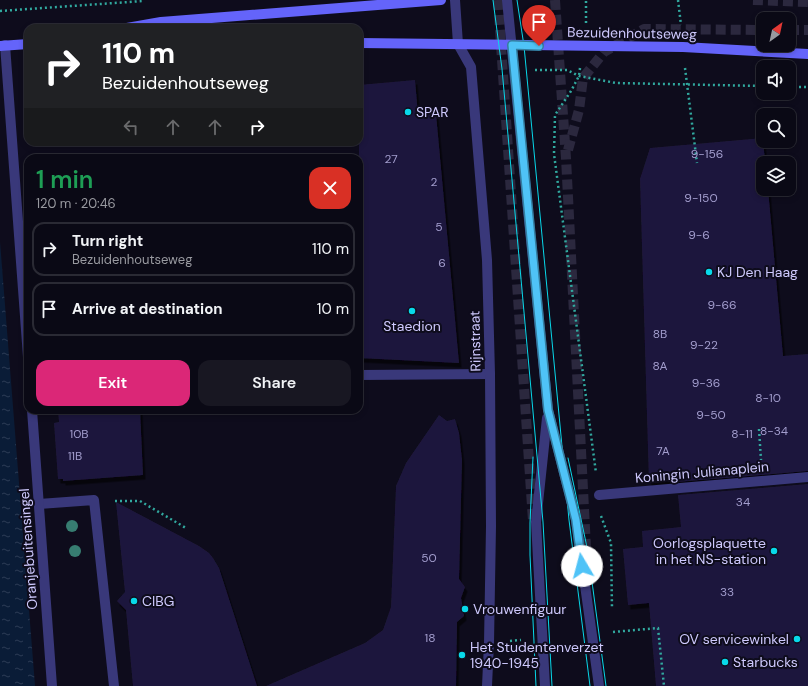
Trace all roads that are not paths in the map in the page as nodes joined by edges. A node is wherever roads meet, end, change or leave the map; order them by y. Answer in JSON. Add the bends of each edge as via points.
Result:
{"nodes":[{"id":1,"x":441,"y":0,"type":"edge"},
{"id":2,"x":455,"y":0,"type":"edge"},
{"id":3,"x":507,"y":0,"type":"edge"},
{"id":4,"x":150,"y":24,"type":"edge"},
{"id":5,"x":363,"y":43,"type":"edge"},
{"id":6,"x":24,"y":44,"type":"edge"},
{"id":7,"x":458,"y":44,"type":"junction"},
{"id":8,"x":512,"y":45,"type":"junction"},
{"id":9,"x":2,"y":46,"type":"edge"},
{"id":10,"x":808,"y":54,"type":"edge"},
{"id":11,"x":24,"y":309,"type":"edge"},
{"id":12,"x":490,"y":374,"type":"junction"},
{"id":13,"x":363,"y":375,"type":"edge"},
{"id":14,"x":548,"y":410,"type":"junction"},
{"id":15,"x":32,"y":414,"type":"edge"},
{"id":16,"x":808,"y":477,"type":"edge"},
{"id":17,"x":598,"y":495,"type":"road end"},
{"id":18,"x":39,"y":504,"type":"junction"},
{"id":19,"x":52,"y":686,"type":"edge"},
{"id":20,"x":114,"y":686,"type":"edge"},
{"id":21,"x":487,"y":686,"type":"edge"},
{"id":22,"x":545,"y":686,"type":"edge"},
{"id":23,"x":599,"y":686,"type":"edge"}],
"edges":[{"from":1,"to":4,"type":"street"},
{"from":2,"to":7,"type":"street","name":"Rijnstraat"},
{"from":3,"to":8,"type":"street"},
{"from":5,"to":7,"type":"street","name":"Bezuidenhoutseweg"},
{"from":6,"to":9,"type":"street"},
{"from":7,"to":8,"type":"street","name":"Bezuidenhoutseweg"},
{"from":7,"to":12,"type":"street","name":"Rijnstraat","via":[[471,67],[487,260]]},
{"from":8,"to":10,"type":"street","name":"Bezuidenhoutseweg","via":[[683,47]]},
{"from":8,"to":14,"type":"street"},
{"from":9,"to":11,"type":"street"},
{"from":12,"to":13,"type":"street"},
{"from":12,"to":21,"type":"street","name":"Rijnstraat","via":[[491,526]]},
{"from":14,"to":22,"type":"street","via":[[536,522]]},
{"from":14,"to":23,"type":"street","via":[[576,520]]},
{"from":15,"to":18,"type":"street","name":"Oranjebuitensingel"},
{"from":16,"to":17,"type":"street","name":"Koningin Julianaplein"},
{"from":18,"to":19,"type":"street","name":"Oranjebuitensingel"},
{"from":18,"to":20,"type":"street","via":[[94,500]]}]}
